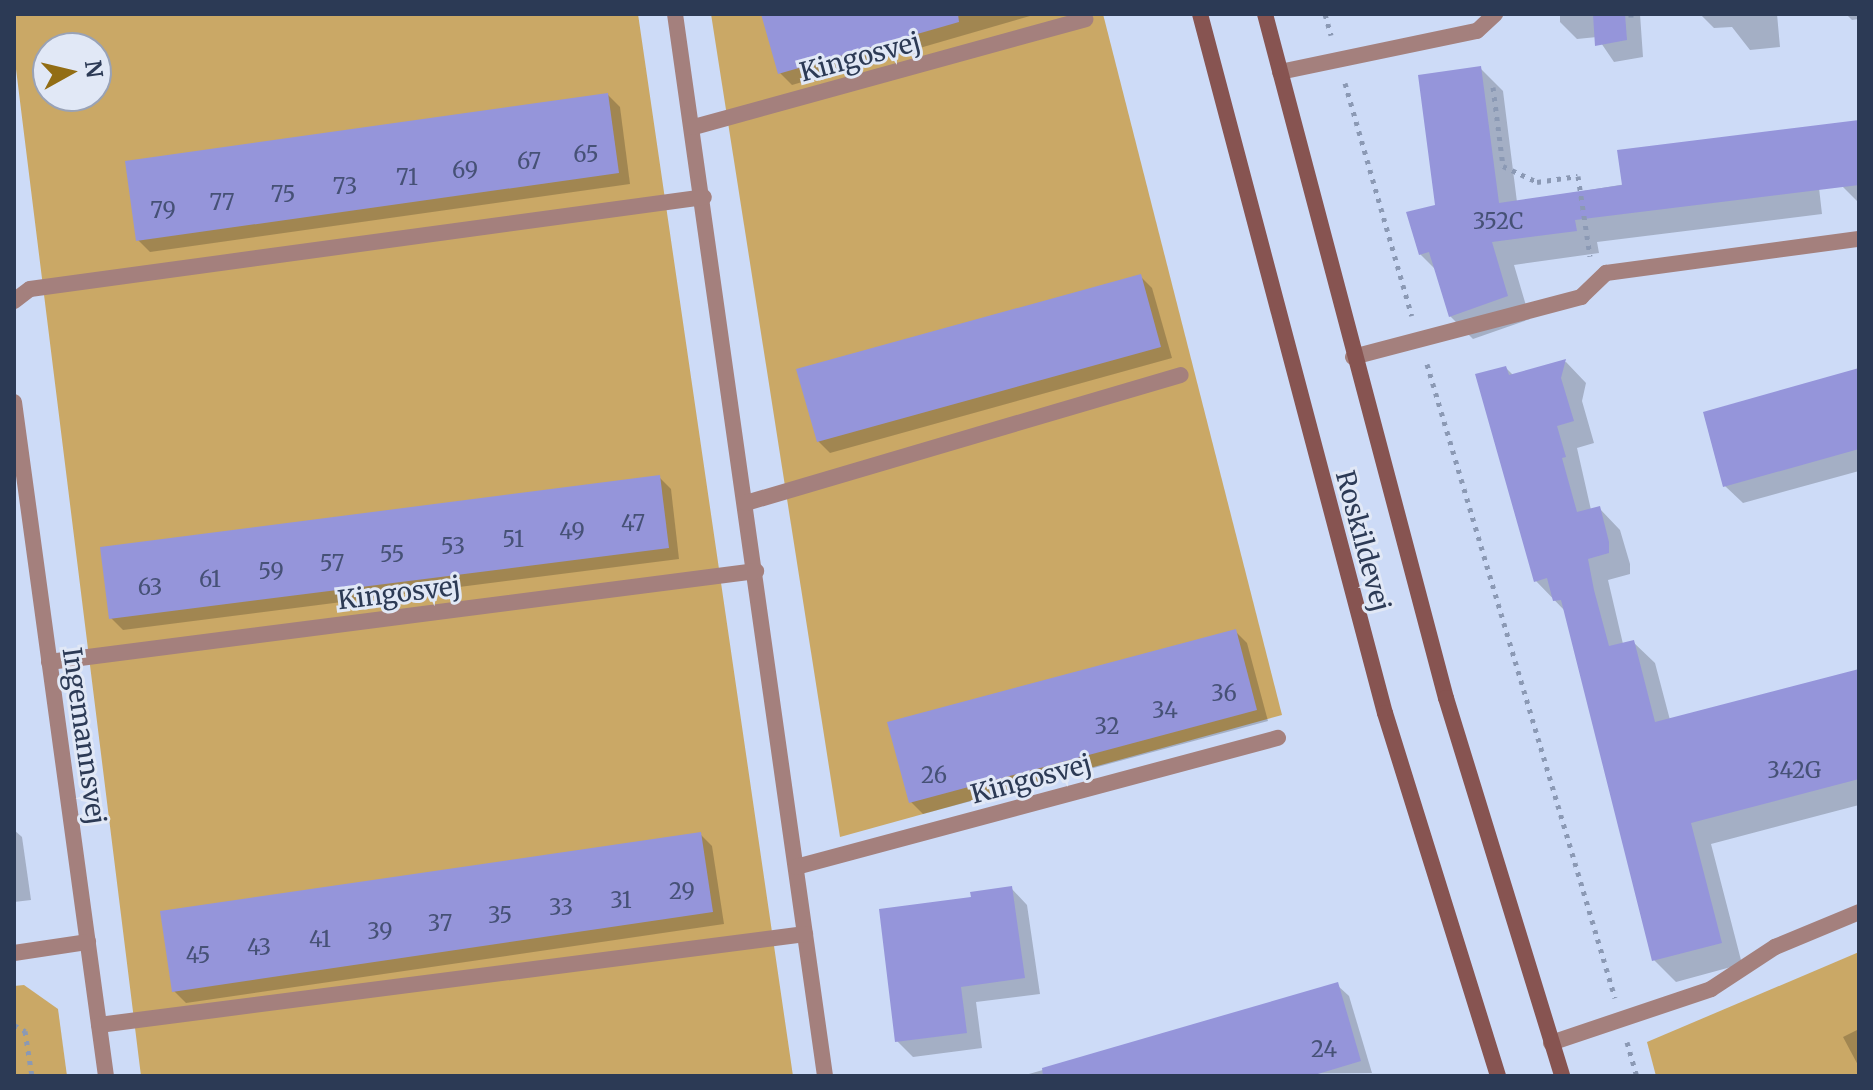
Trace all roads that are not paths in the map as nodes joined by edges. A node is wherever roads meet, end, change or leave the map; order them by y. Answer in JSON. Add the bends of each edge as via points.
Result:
{"nodes":[{"id":1,"x":675,"y":14,"type":"edge"},
{"id":2,"x":1200,"y":14,"type":"edge"},
{"id":3,"x":1265,"y":14,"type":"edge"},
{"id":4,"x":1495,"y":14,"type":"edge"},
{"id":5,"x":1085,"y":19,"type":"dead end"},
{"id":6,"x":1280,"y":72,"type":"junction"},
{"id":7,"x":694,"y":127,"type":"junction"},
{"id":8,"x":704,"y":197,"type":"junction"},
{"id":9,"x":1859,"y":239,"type":"edge"},
{"id":10,"x":14,"y":301,"type":"edge"},
{"id":11,"x":1353,"y":357,"type":"junction"},
{"id":12,"x":1181,"y":375,"type":"dead end"},
{"id":13,"x":14,"y":402,"type":"edge"},
{"id":14,"x":746,"y":503,"type":"junction"},
{"id":15,"x":756,"y":571,"type":"junction"},
{"id":16,"x":49,"y":662,"type":"junction"},
{"id":17,"x":1278,"y":738,"type":"dead end"},
{"id":18,"x":796,"y":867,"type":"junction"},
{"id":19,"x":1859,"y":912,"type":"edge"},
{"id":20,"x":805,"y":934,"type":"junction"},
{"id":21,"x":88,"y":942,"type":"junction"},
{"id":22,"x":14,"y":953,"type":"edge"},
{"id":23,"x":99,"y":1025,"type":"junction"},
{"id":24,"x":1551,"y":1043,"type":"junction"},
{"id":25,"x":106,"y":1076,"type":"edge"},
{"id":26,"x":825,"y":1076,"type":"edge"},
{"id":27,"x":1498,"y":1076,"type":"edge"},
{"id":28,"x":1562,"y":1076,"type":"edge"}],
"edges":[{"from":1,"to":7,"type":"street"},
{"from":2,"to":27,"type":"main road","name":"Roskildevej","via":[[1381,699]]},
{"from":3,"to":6,"type":"main road","name":"Roskildevej"},
{"from":4,"to":6,"type":"street","via":[[1477,31]]},
{"from":5,"to":7,"type":"street","name":"Kingosvej"},
{"from":6,"to":11,"type":"main road","name":"Roskildevej"},
{"from":7,"to":8,"type":"street"},
{"from":8,"to":10,"type":"street","via":[[30,289]]},
{"from":8,"to":14,"type":"street"},
{"from":9,"to":11,"type":"street","via":[[1606,273],[1581,297]]},
{"from":11,"to":24,"type":"main road","name":"Roskildevej","via":[[1446,698]]},
{"from":12,"to":14,"type":"street"},
{"from":13,"to":16,"type":"street","name":"Ingemannsvej"},
{"from":14,"to":15,"type":"street"},
{"from":15,"to":16,"type":"street","name":"Kingosvej"},
{"from":15,"to":18,"type":"street"},
{"from":16,"to":21,"type":"street","name":"Ingemannsvej"},
{"from":17,"to":18,"type":"street","name":"Kingosvej"},
{"from":18,"to":20,"type":"street"},
{"from":19,"to":24,"type":"street","via":[[1775,947],[1711,989]]},
{"from":20,"to":23,"type":"street"},
{"from":20,"to":26,"type":"street"},
{"from":21,"to":22,"type":"street"},
{"from":21,"to":23,"type":"street","name":"Ingemannsvej"},
{"from":23,"to":25,"type":"street","name":"Ingemannsvej"},
{"from":24,"to":28,"type":"main road","name":"Roskildevej"}]}
